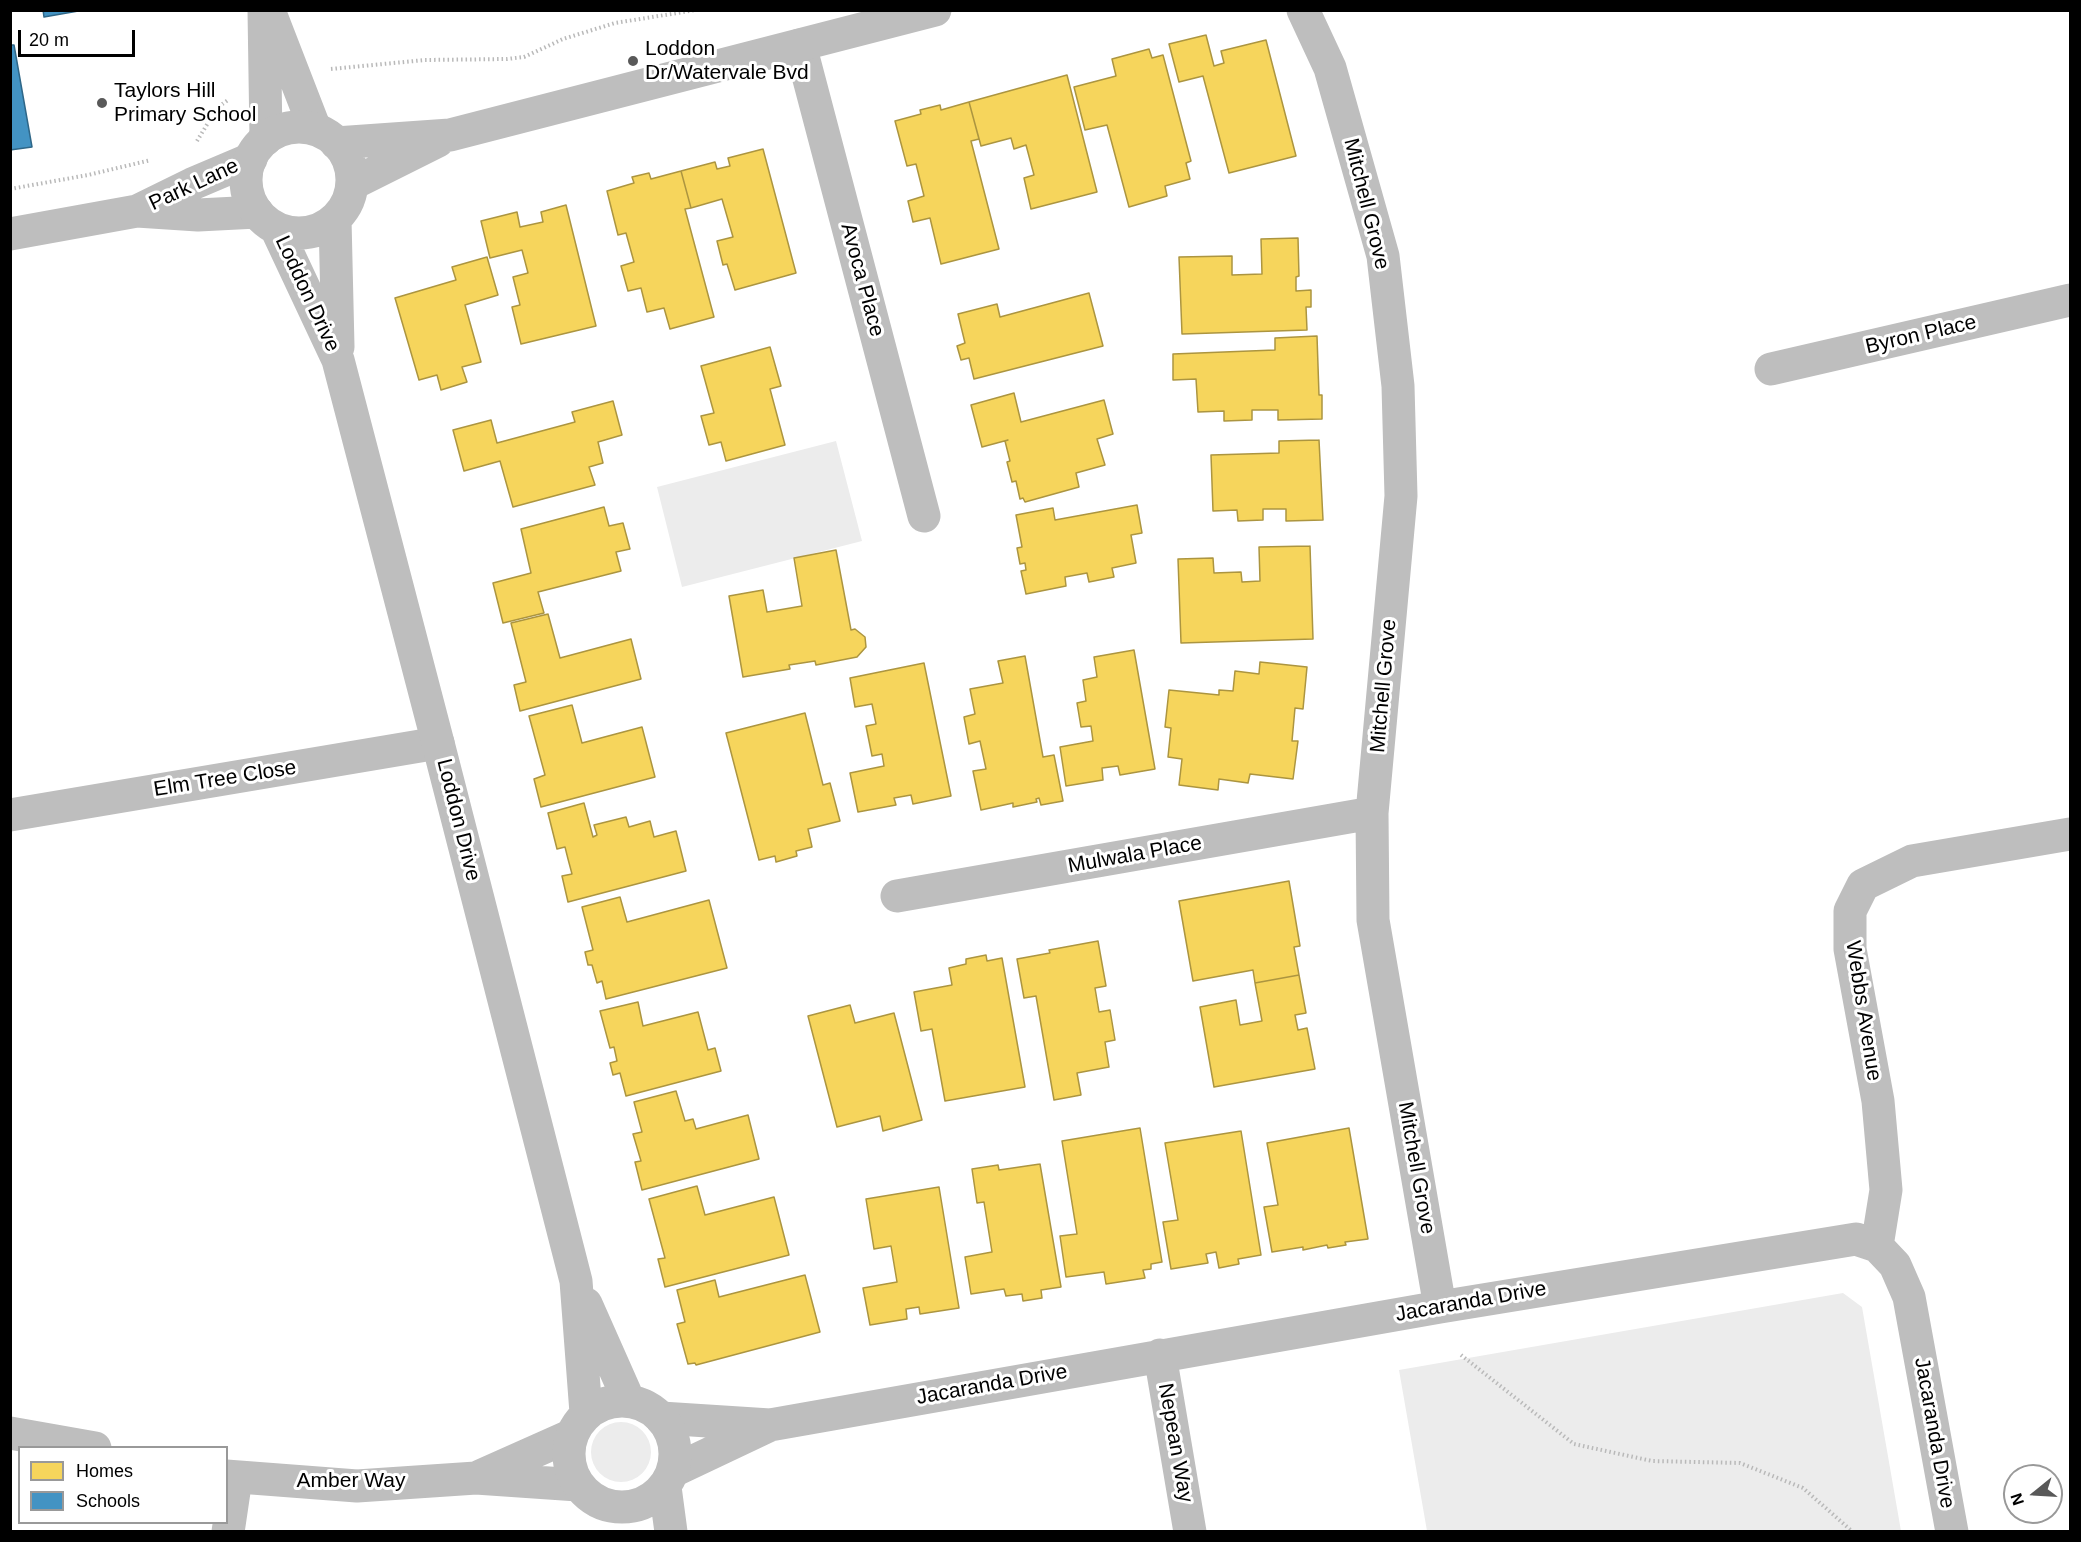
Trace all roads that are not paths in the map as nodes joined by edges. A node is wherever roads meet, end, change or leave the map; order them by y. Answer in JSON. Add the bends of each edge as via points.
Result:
{"nodes":[{"id":1,"x":264,"y":10,"type":"edge"},
{"id":2,"x":269,"y":10,"type":"edge"},
{"id":3,"x":935,"y":10,"type":"edge"},
{"id":4,"x":1303,"y":10,"type":"edge"},
{"id":5,"x":1326,"y":10,"type":"edge"},
{"id":6,"x":800,"y":45,"type":"junction"},
{"id":7,"x":1330,"y":68,"type":"junction"},
{"id":8,"x":450,"y":135,"type":"junction"},
{"id":9,"x":325,"y":136,"type":"junction"},
{"id":10,"x":258,"y":149,"type":"junction"},
{"id":11,"x":352,"y":184,"type":"junction"},
{"id":12,"x":137,"y":211,"type":"junction"},
{"id":13,"x":335,"y":219,"type":"junction"},
{"id":14,"x":267,"y":220,"type":"junction"},
{"id":15,"x":10,"y":234,"type":"edge"},
{"id":16,"x":2070,"y":300,"type":"edge"},
{"id":17,"x":338,"y":360,"type":"junction"},
{"id":18,"x":1771,"y":369,"type":"dead end"},
{"id":19,"x":924,"y":516,"type":"dead end"},
{"id":20,"x":438,"y":742,"type":"junction"},
{"id":21,"x":1372,"y":813,"type":"junction"},
{"id":22,"x":10,"y":815,"type":"edge"},
{"id":23,"x":2070,"y":834,"type":"edge"},
{"id":24,"x":897,"y":896,"type":"dead end"},
{"id":25,"x":1877,"y":1246,"type":"junction"},
{"id":26,"x":576,"y":1281,"type":"junction"},
{"id":27,"x":1440,"y":1307,"type":"junction"},
{"id":28,"x":1160,"y":1355,"type":"junction"},
{"id":29,"x":629,"y":1401,"type":"junction"},
{"id":30,"x":661,"y":1418,"type":"junction"},
{"id":31,"x":579,"y":1424,"type":"junction"},
{"id":32,"x":770,"y":1425,"type":"junction"},
{"id":33,"x":10,"y":1433,"type":"edge"},
{"id":34,"x":84,"y":1446,"type":"edge"},
{"id":35,"x":231,"y":1477,"type":"edge"},
{"id":36,"x":476,"y":1478,"type":"junction"},
{"id":37,"x":669,"y":1479,"type":"junction"},
{"id":38,"x":578,"y":1485,"type":"junction"},
{"id":39,"x":609,"y":1518,"type":"edge"},
{"id":40,"x":228,"y":1532,"type":"edge"},
{"id":41,"x":671,"y":1532,"type":"edge"},
{"id":42,"x":1190,"y":1532,"type":"edge"},
{"id":43,"x":1952,"y":1532,"type":"edge"}],
"edges":[{"from":1,"to":10,"type":"street"},
{"from":2,"to":9,"type":"street"},
{"from":3,"to":6,"type":"street"},
{"from":4,"to":7,"type":"street","name":"Mitchell Grove"},
{"from":5,"to":7,"type":"street","name":"Mitchell Grove"},
{"from":6,"to":8,"type":"street"},
{"from":6,"to":19,"type":"street","name":"Avoca Place"},
{"from":7,"to":21,"type":"street","name":"Mitchell Grove","via":[[1383,256],[1398,386],[1401,496]]},
{"from":8,"to":9,"type":"street"},
{"from":8,"to":11,"type":"street"},
{"from":9,"to":10,"type":"street","via":[[297,127],[281,130]]},
{"from":9,"to":11,"type":"street","via":[[345,155]]},
{"from":10,"to":12,"type":"street","name":"Park Lane"},
{"from":10,"to":14,"type":"street","via":[[247,172],[247,186],[250,199]]},
{"from":11,"to":13,"type":"street","via":[[349,198]]},
{"from":12,"to":14,"type":"street","name":"Park Lane"},
{"from":12,"to":15,"type":"street","name":"Park Lane"},
{"from":13,"to":14,"type":"street","via":[[322,228],[291,233]]},
{"from":13,"to":17,"type":"street","name":"Loddon Drive"},
{"from":14,"to":17,"type":"street","name":"Loddon Drive"},
{"from":16,"to":18,"type":"street","name":"Byron Place"},
{"from":17,"to":20,"type":"street","name":"Loddon Drive"},
{"from":20,"to":22,"type":"street","name":"Elm Tree Close"},
{"from":20,"to":26,"type":"street","name":"Loddon Drive"},
{"from":21,"to":24,"type":"street","name":"Mulwala Place"},
{"from":21,"to":27,"type":"street","name":"Mitchell Grove","via":[[1373,920]]},
{"from":23,"to":25,"type":"street","name":"Webbs Avenue","via":[[1912,861],[1863,885],[1850,911],[1850,949],[1878,1101],[1886,1190]]},
{"from":25,"to":27,"type":"street","name":"Jacaranda Drive","via":[[1856,1239]]},
{"from":25,"to":43,"type":"street","name":"Jacaranda Drive","via":[[1895,1265],[1909,1297]]},
{"from":26,"to":29,"type":"street","name":"Loddon Drive"},
{"from":26,"to":31,"type":"street","name":"Loddon Drive"},
{"from":27,"to":28,"type":"street","name":"Jacaranda Drive"},
{"from":28,"to":32,"type":"street","name":"Jacaranda Drive"},
{"from":28,"to":42,"type":"street","name":"Nepean Way"},
{"from":29,"to":30,"type":"street"},
{"from":29,"to":31,"type":"street","via":[[600,1405]]},
{"from":30,"to":32,"type":"street","name":"Jacaranda Drive"},
{"from":30,"to":37,"type":"street","via":[[674,1442]]},
{"from":31,"to":36,"type":"street","name":"Amber Way"},
{"from":31,"to":38,"type":"street","via":[[568,1452],[570,1469]]},
{"from":32,"to":37,"type":"street","name":"Jacaranda Drive"},
{"from":33,"to":34,"type":"street"},
{"from":35,"to":36,"type":"street","name":"Amber Way","via":[[357,1486]]},
{"from":35,"to":40,"type":"street"},
{"from":36,"to":38,"type":"street","name":"Amber Way"},
{"from":37,"to":39,"type":"street","via":[[652,1498],[637,1506],[620,1508]]},
{"from":37,"to":41,"type":"street"},
{"from":38,"to":39,"type":"street"}]}
